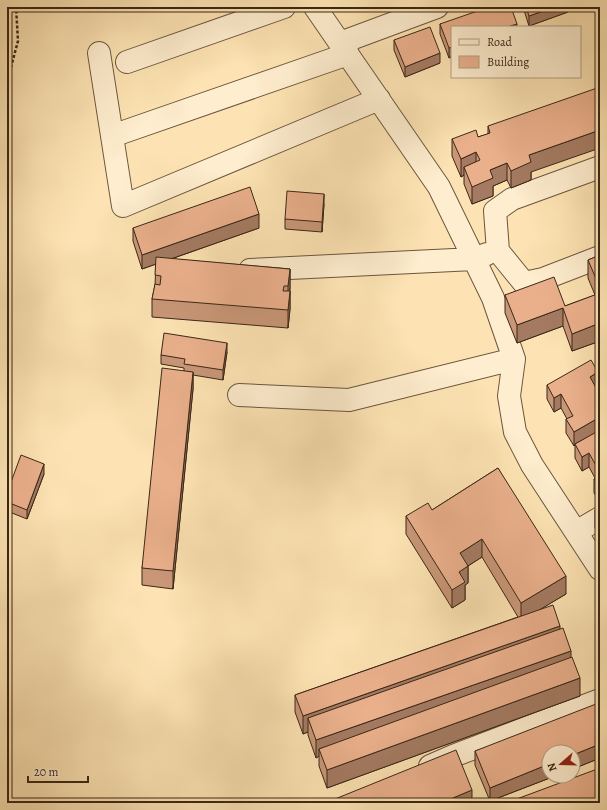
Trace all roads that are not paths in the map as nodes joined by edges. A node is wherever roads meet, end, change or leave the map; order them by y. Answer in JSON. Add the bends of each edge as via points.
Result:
{"nodes":[{"id":1,"x":284,"y":7,"type":"edge"},
{"id":2,"x":314,"y":7,"type":"edge"},
{"id":3,"x":436,"y":7,"type":"edge"},
{"id":4,"x":344,"y":49,"type":"junction"},
{"id":5,"x":99,"y":53,"type":"dead end"},
{"id":6,"x":127,"y":62,"type":"dead end"},
{"id":7,"x":379,"y":99,"type":"junction"},
{"id":8,"x":112,"y":136,"type":"junction"},
{"id":9,"x":600,"y":167,"type":"edge"},
{"id":10,"x":498,"y":251,"type":"junction"},
{"id":11,"x":600,"y":257,"type":"edge"},
{"id":12,"x":474,"y":259,"type":"junction"},
{"id":13,"x":227,"y":271,"type":"edge"},
{"id":14,"x":514,"y":359,"type":"junction"},
{"id":15,"x":239,"y":395,"type":"dead end"},
{"id":16,"x":600,"y":518,"type":"edge"},
{"id":17,"x":576,"y":532,"type":"junction"},
{"id":18,"x":600,"y":569,"type":"edge"},
{"id":19,"x":600,"y":700,"type":"edge"},
{"id":20,"x":410,"y":775,"type":"edge"}],
"edges":[{"from":1,"to":6,"type":"street"},
{"from":2,"to":4,"type":"street"},
{"from":3,"to":4,"type":"street"},
{"from":4,"to":7,"type":"street"},
{"from":4,"to":8,"type":"street"},
{"from":5,"to":8,"type":"street"},
{"from":7,"to":8,"type":"street","via":[[123,206]]},
{"from":7,"to":12,"type":"street","via":[[439,186]]},
{"from":9,"to":10,"type":"street","via":[[512,199],[495,211]]},
{"from":10,"to":11,"type":"street","via":[[524,283],[544,279]]},
{"from":10,"to":12,"type":"street"},
{"from":12,"to":13,"type":"street"},
{"from":12,"to":14,"type":"street","via":[[493,298]]},
{"from":14,"to":15,"type":"street","via":[[349,400]]},
{"from":14,"to":17,"type":"street","via":[[509,396],[515,432],[532,465]]},
{"from":16,"to":17,"type":"street"},
{"from":17,"to":18,"type":"street"},
{"from":19,"to":20,"type":"street"}]}
